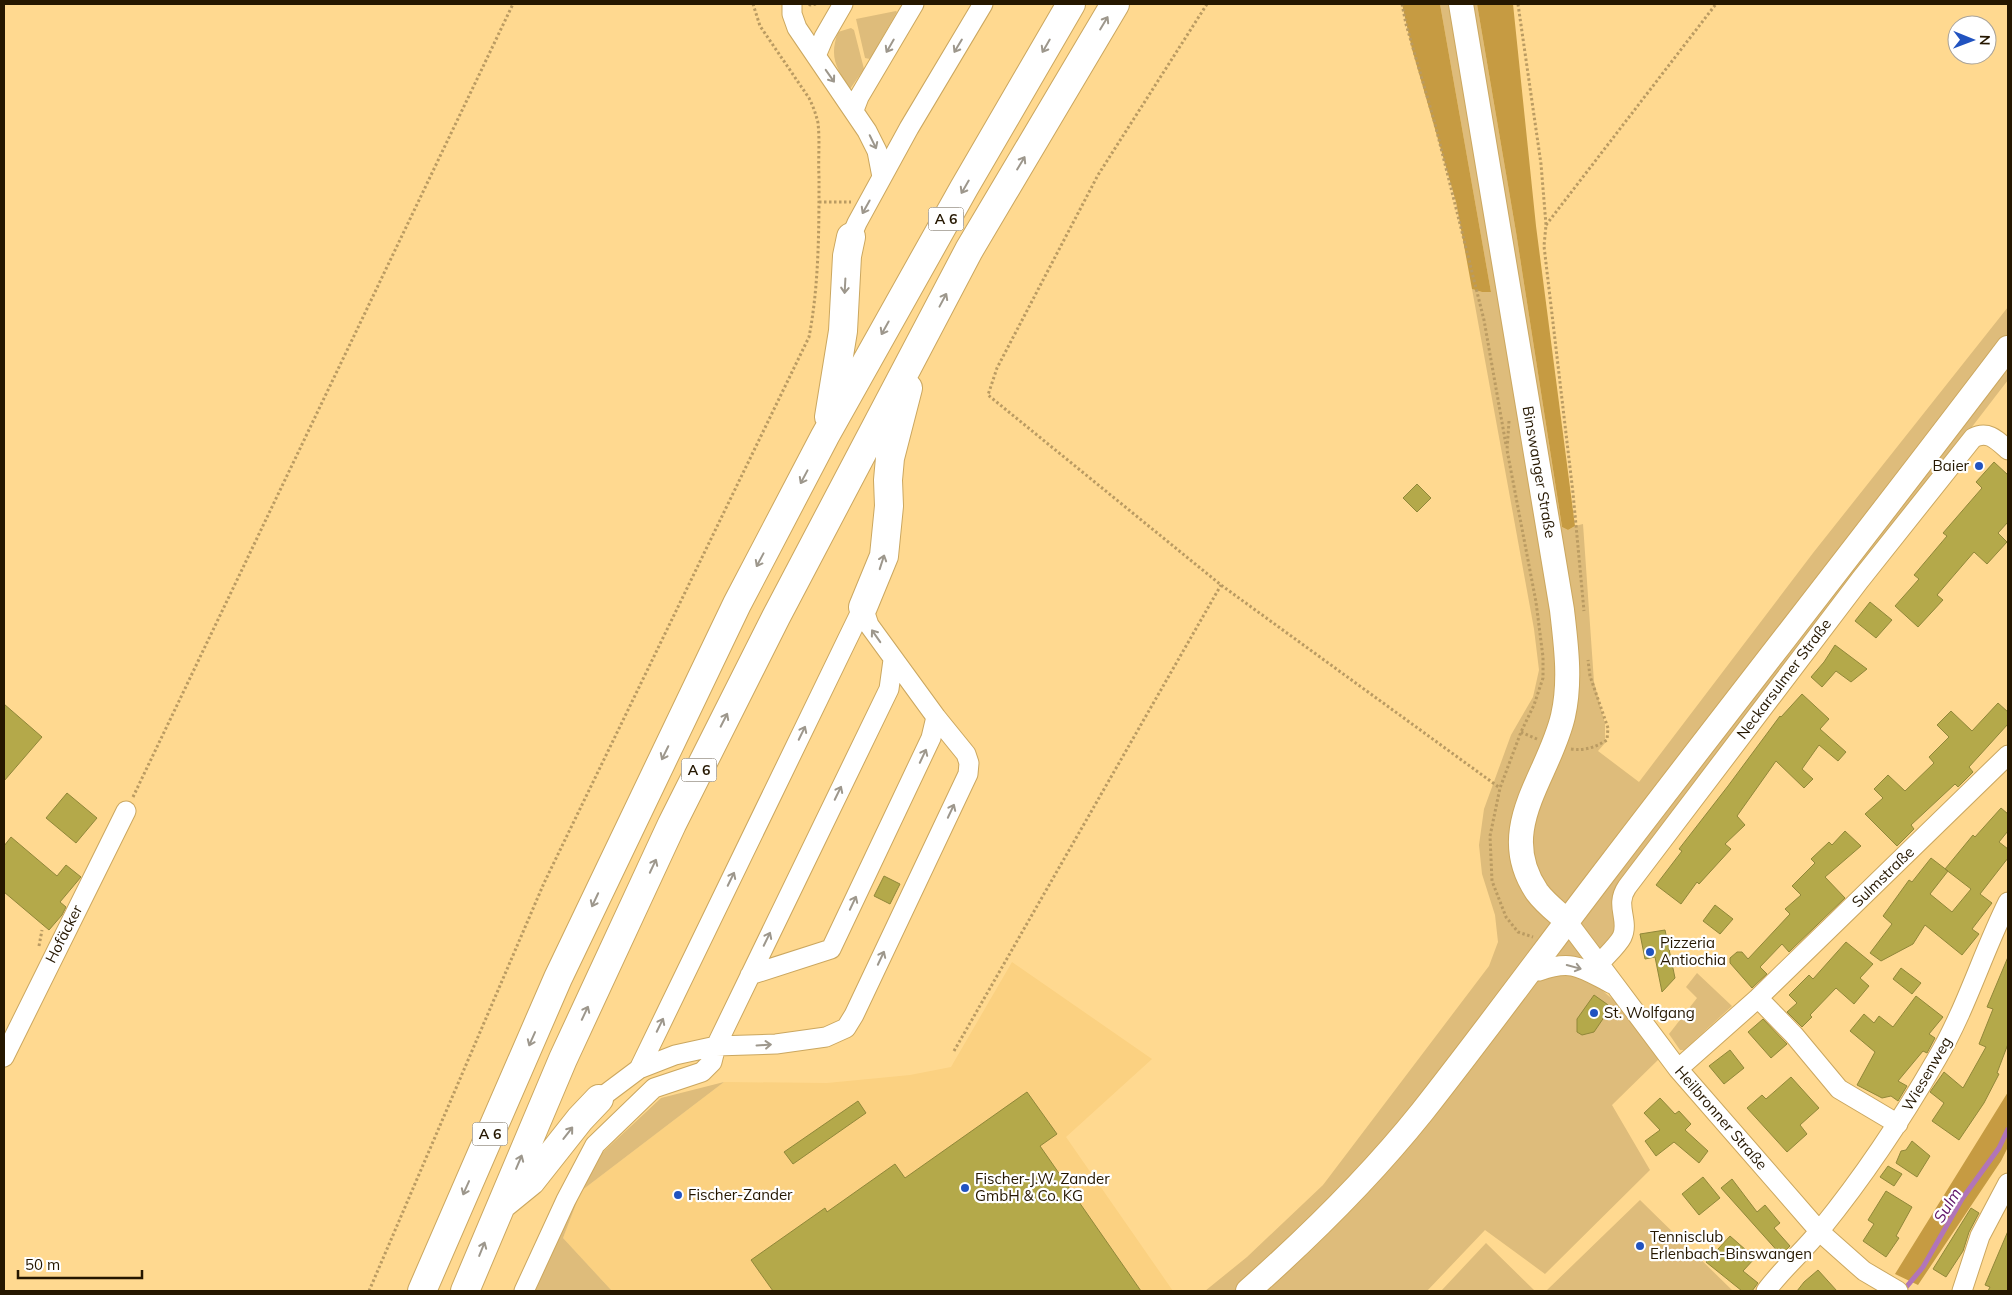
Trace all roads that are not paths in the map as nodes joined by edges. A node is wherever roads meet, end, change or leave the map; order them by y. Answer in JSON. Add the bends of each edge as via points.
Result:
{"nodes":[{"id":1,"x":792,"y":4,"type":"edge"},
{"id":2,"x":842,"y":4,"type":"edge"},
{"id":3,"x":914,"y":4,"type":"edge"},
{"id":4,"x":983,"y":4,"type":"edge"},
{"id":5,"x":1070,"y":4,"type":"edge"},
{"id":6,"x":1115,"y":4,"type":"edge"},
{"id":7,"x":1461,"y":4,"type":"edge"},
{"id":8,"x":816,"y":56,"type":"junction"},
{"id":9,"x":854,"y":110,"type":"junction"},
{"id":10,"x":882,"y":178,"type":"junction"},
{"id":11,"x":851,"y":237,"type":"joint"},
{"id":12,"x":920,"y":343,"type":"junction"},
{"id":13,"x":2008,"y":348,"type":"edge"},
{"id":14,"x":825,"y":436,"type":"junction"},
{"id":15,"x":2008,"y":450,"type":"edge"},
{"id":16,"x":863,"y":607,"type":"junction"},
{"id":17,"x":893,"y":660,"type":"junction"},
{"id":18,"x":936,"y":718,"type":"junction"},
{"id":19,"x":2006,"y":761,"type":"edge"},
{"id":20,"x":126,"y":811,"type":"road end"},
{"id":21,"x":2008,"y":902,"type":"edge"},
{"id":22,"x":1566,"y":921,"type":"junction"},
{"id":23,"x":1599,"y":964,"type":"junction"},
{"id":24,"x":1533,"y":966,"type":"junction"},
{"id":25,"x":750,"y":975,"type":"junction"},
{"id":26,"x":1615,"y":986,"type":"junction"},
{"id":27,"x":1758,"y":998,"type":"junction"},
{"id":28,"x":716,"y":1046,"type":"junction"},
{"id":29,"x":4,"y":1057,"type":"edge"},
{"id":30,"x":639,"y":1069,"type":"junction"},
{"id":31,"x":1678,"y":1069,"type":"junction"},
{"id":32,"x":598,"y":1099,"type":"joint"},
{"id":33,"x":1898,"y":1124,"type":"junction"},
{"id":34,"x":2008,"y":1183,"type":"edge"},
{"id":35,"x":499,"y":1207,"type":"junction"},
{"id":36,"x":1820,"y":1232,"type":"junction"},
{"id":37,"x":1893,"y":1289,"type":"edge"},
{"id":38,"x":422,"y":1291,"type":"edge"},
{"id":39,"x":465,"y":1291,"type":"edge"},
{"id":40,"x":524,"y":1291,"type":"edge"},
{"id":41,"x":1248,"y":1291,"type":"edge"},
{"id":42,"x":1766,"y":1291,"type":"edge"},
{"id":43,"x":1962,"y":1291,"type":"edge"}],
"edges":[{"from":1,"to":8,"type":"street","via":[[796,28]]},
{"from":2,"to":8,"type":"street"},
{"from":3,"to":9,"type":"street","one_way":true},
{"from":4,"to":10,"type":"street","one_way":true},
{"from":5,"to":14,"type":"highway","number":"A 6","one_way":true},
{"from":12,"to":6,"type":"highway","number":"A 6","one_way":true,"via":[[969,250]]},
{"from":7,"to":22,"type":"main road","name":"Binswanger Straße","via":[[1566,648],[1563,716],[1528,804],[1520,835],[1522,857],[1528,878],[1538,894]]},
{"from":8,"to":9,"type":"street","one_way":true},
{"from":9,"to":10,"type":"street","one_way":true,"via":[[877,152]]},
{"from":10,"to":11,"type":"street","one_way":true},
{"from":11,"to":14,"type":"highway","one_way":true,"via":[[842,331]]},
{"from":16,"to":12,"type":"highway","one_way":true,"via":[[884,556],[890,458]]},
{"from":35,"to":12,"type":"highway","number":"A 6","one_way":true,"via":[[563,1059],[672,824]]},
{"from":13,"to":22,"type":"main road"},
{"from":14,"to":38,"type":"highway","number":"A 6","one_way":true,"via":[[737,604],[612,863],[558,978]]},
{"from":15,"to":23,"type":"street","name":"Neckarsulmer Straße","via":[[1988,434],[1973,438],[1627,887],[1621,904],[1622,937]]},
{"from":17,"to":16,"type":"street","one_way":true,"via":[[869,625]]},
{"from":30,"to":16,"type":"street","one_way":true},
{"from":17,"to":18,"type":"street"},
{"from":25,"to":17,"type":"street","one_way":true,"via":[[889,689]]},
{"from":25,"to":18,"type":"street","one_way":true,"via":[[831,949],[931,738]]},
{"from":28,"to":18,"type":"street","one_way":true,"via":[[776,1044],[826,1037],[846,1028],[968,774],[966,754]]},
{"from":19,"to":27,"type":"street","name":"Sulmstraße"},
{"from":20,"to":29,"type":"street","name":"Hofäcker"},
{"from":21,"to":33,"type":"street","name":"Wiesenweg","via":[[1959,1018]]},
{"from":22,"to":23,"type":"street","name":"Heilbronner Straße"},
{"from":22,"to":24,"type":"main road"},
{"from":23,"to":26,"type":"street","name":"Heilbronner Straße"},
{"from":24,"to":26,"type":"street","one_way":true,"via":[[1538,971],[1561,964],[1574,965]]},
{"from":24,"to":41,"type":"main road","via":[[1421,1114],[1303,1243]]},
{"from":25,"to":28,"type":"street"},
{"from":26,"to":31,"type":"street","name":"Heilbronner Straße"},
{"from":27,"to":31,"type":"street","name":"Sulmstraße"},
{"from":27,"to":33,"type":"street","via":[[1840,1089]]},
{"from":28,"to":30,"type":"street","via":[[692,1050]]},
{"from":28,"to":40,"type":"street","via":[[712,1062],[702,1072],[654,1088],[595,1145]]},
{"from":30,"to":32,"type":"street"},
{"from":31,"to":36,"type":"street","name":"Heilbronner Straße"},
{"from":35,"to":32,"type":"highway","one_way":true,"via":[[531,1181]]},
{"from":33,"to":36,"type":"street","name":"Wiesenweg"},
{"from":34,"to":43,"type":"street","via":[[1980,1236]]},
{"from":39,"to":35,"type":"highway","number":"A 6","one_way":true},
{"from":36,"to":37,"type":"street","name":"Heilbronner Straße","via":[[1864,1271]]},
{"from":36,"to":42,"type":"street","name":"Wiesenweg"}]}
